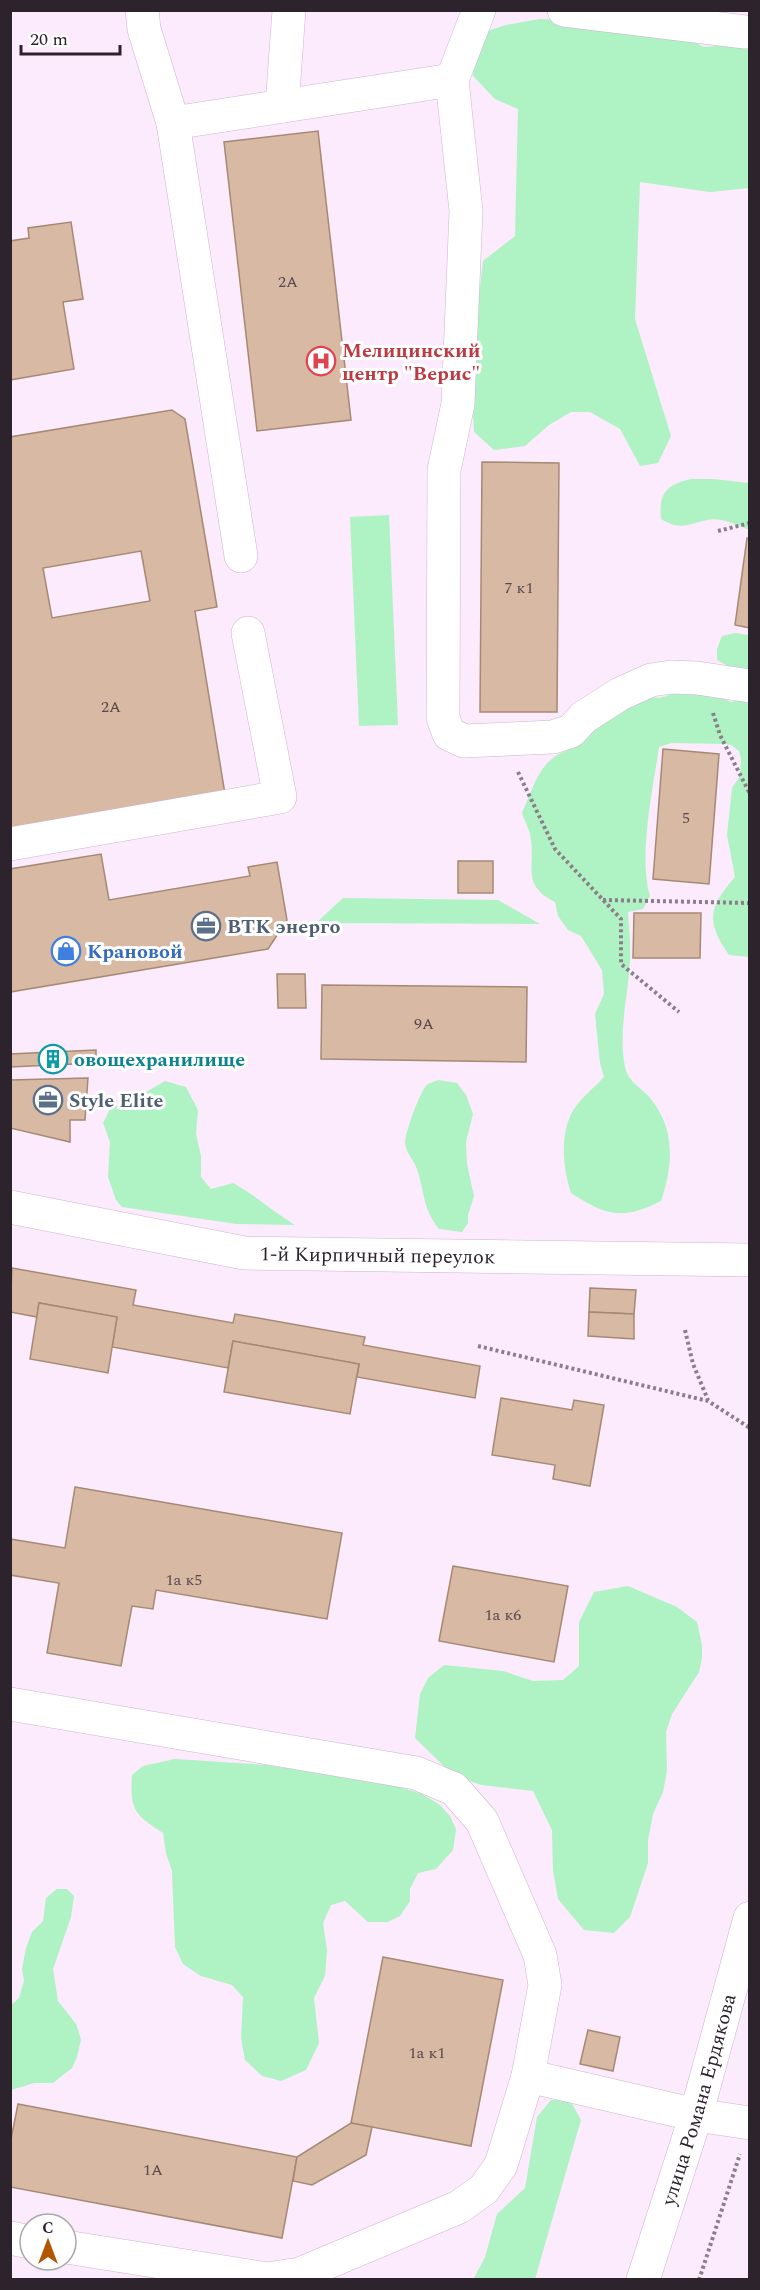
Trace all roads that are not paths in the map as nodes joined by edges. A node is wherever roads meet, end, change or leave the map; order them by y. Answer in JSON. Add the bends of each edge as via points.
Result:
{"nodes":[{"id":1,"x":142,"y":10,"type":"edge"},
{"id":2,"x":289,"y":10,"type":"edge"},
{"id":3,"x":479,"y":10,"type":"edge"},
{"id":4,"x":564,"y":10,"type":"edge"},
{"id":5,"x":745,"y":32,"type":"dead end"},
{"id":6,"x":452,"y":80,"type":"junction"},
{"id":7,"x":282,"y":106,"type":"junction"},
{"id":8,"x":173,"y":123,"type":"junction"},
{"id":9,"x":241,"y":556,"type":"dead end"},
{"id":10,"x":248,"y":633,"type":"dead end"},
{"id":11,"x":750,"y":686,"type":"edge"},
{"id":12,"x":10,"y":844,"type":"edge"},
{"id":13,"x":10,"y":1207,"type":"edge"},
{"id":14,"x":750,"y":1260,"type":"edge"},
{"id":15,"x":10,"y":1704,"type":"edge"},
{"id":16,"x":750,"y":1918,"type":"edge"},
{"id":17,"x":528,"y":2076,"type":"junction"},
{"id":18,"x":696,"y":2115,"type":"junction"},
{"id":19,"x":749,"y":2123,"type":"edge"},
{"id":20,"x":78,"y":2249,"type":"edge"},
{"id":21,"x":643,"y":2280,"type":"edge"}],
"edges":[{"from":1,"to":8,"type":"street","via":[[144,29]]},
{"from":2,"to":7,"type":"street"},
{"from":3,"to":6,"type":"street"},
{"from":4,"to":5,"type":"street"},
{"from":6,"to":7,"type":"street"},
{"from":6,"to":11,"type":"street","via":[[466,211],[458,404],[444,470],[443,718],[449,734],[464,741],[554,737],[571,731],[584,717],[620,693],[651,680],[671,677]]},
{"from":7,"to":8,"type":"street"},
{"from":8,"to":9,"type":"street"},
{"from":10,"to":12,"type":"street","via":[[280,797]]},
{"from":13,"to":14,"type":"street","name":"1-й Кирпичный переулок","via":[[244,1253]]},
{"from":15,"to":17,"type":"street","via":[[406,1771],[454,1789],[482,1821],[540,1955],[545,1985]]},
{"from":16,"to":18,"type":"street","name":"улица Романа Ердякова"},
{"from":17,"to":18,"type":"street"},
{"from":17,"to":20,"type":"street","via":[[501,2164],[484,2189],[459,2207],[300,2274],[267,2279]]},
{"from":18,"to":19,"type":"street"},
{"from":18,"to":21,"type":"street","name":"улица Романа Ердякова"}]}
